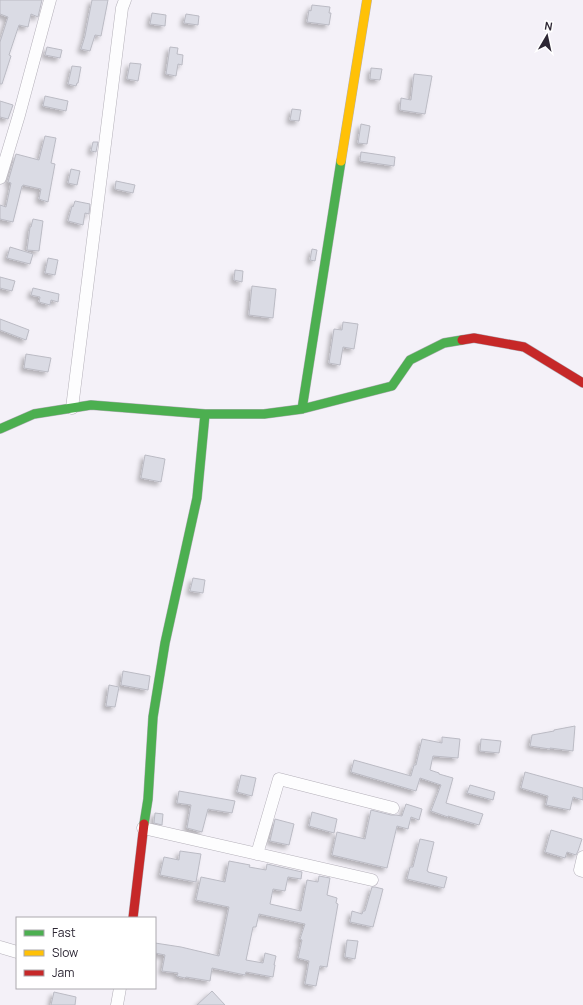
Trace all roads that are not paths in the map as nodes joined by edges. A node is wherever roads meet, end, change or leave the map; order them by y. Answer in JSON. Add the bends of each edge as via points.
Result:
{"nodes":[{"id":1,"x":50,"y":0,"type":"edge"},
{"id":2,"x":125,"y":0,"type":"edge"},
{"id":3,"x":367,"y":0,"type":"edge"},
{"id":4,"x":0,"y":178,"type":"edge"},
{"id":5,"x":583,"y":384,"type":"edge"},
{"id":6,"x":72,"y":408,"type":"junction"},
{"id":7,"x":302,"y":409,"type":"junction"},
{"id":8,"x":205,"y":414,"type":"junction"},
{"id":9,"x":0,"y":428,"type":"edge"},
{"id":10,"x":393,"y":808,"type":"dead end"},
{"id":11,"x":143,"y":828,"type":"junction"},
{"id":12,"x":258,"y":854,"type":"junction"},
{"id":13,"x":583,"y":857,"type":"edge"},
{"id":14,"x":583,"y":871,"type":"edge"},
{"id":15,"x":372,"y":880,"type":"dead end"},
{"id":16,"x":132,"y":917,"type":"edge"},
{"id":17,"x":0,"y":947,"type":"edge"},
{"id":18,"x":16,"y":952,"type":"edge"},
{"id":19,"x":120,"y":989,"type":"edge"},
{"id":20,"x":117,"y":1005,"type":"edge"}],
"edges":[{"from":1,"to":4,"type":"street"},
{"from":2,"to":6,"type":"street"},
{"from":3,"to":7,"type":"street"},
{"from":5,"to":7,"type":"street","via":[[524,347],[474,338],[444,343],[410,360],[392,386]]},
{"from":6,"to":8,"type":"street","via":[[91,405]]},
{"from":6,"to":9,"type":"street","via":[[34,414]]},
{"from":7,"to":8,"type":"street","via":[[264,414]]},
{"from":8,"to":11,"type":"street","via":[[197,498],[165,643],[153,717],[148,799]]},
{"from":10,"to":12,"type":"street","via":[[279,779]]},
{"from":11,"to":12,"type":"street"},
{"from":11,"to":16,"type":"street"},
{"from":12,"to":15,"type":"street"},
{"from":13,"to":14,"type":"street","via":[[580,870]]},
{"from":17,"to":18,"type":"street"},
{"from":19,"to":20,"type":"street"}]}
